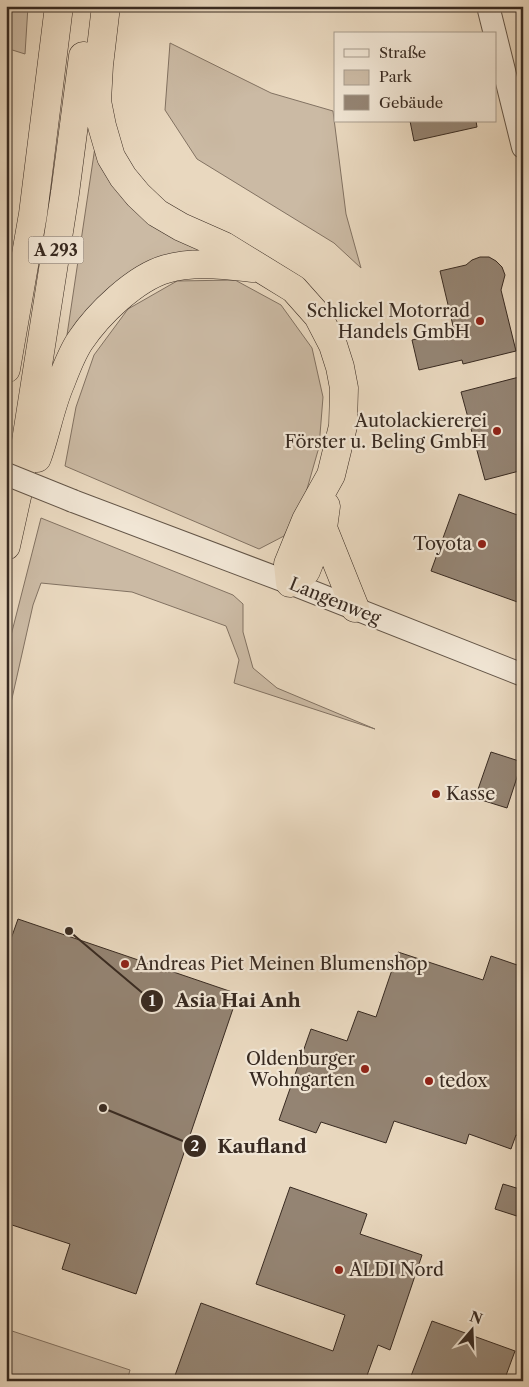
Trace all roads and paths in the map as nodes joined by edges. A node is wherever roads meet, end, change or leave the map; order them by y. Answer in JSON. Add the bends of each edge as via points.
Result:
{"nodes":[{"id":1,"x":59,"y":6,"type":"edge"},
{"id":2,"x":90,"y":6,"type":"edge"},
{"id":3,"x":106,"y":6,"type":"edge"},
{"id":4,"x":488,"y":6,"type":"edge"},
{"id":5,"x":494,"y":32,"type":"edge"},
{"id":6,"x":496,"y":38,"type":"edge"},
{"id":7,"x":523,"y":147,"type":"edge"},
{"id":8,"x":261,"y":270,"type":"junction"},
{"id":9,"x":6,"y":370,"type":"edge"},
{"id":10,"x":331,"y":475,"type":"junction"},
{"id":11,"x":12,"y":483,"type":"edge"},
{"id":12,"x":323,"y":528,"type":"junction"},
{"id":13,"x":6,"y":546,"type":"edge"},
{"id":14,"x":290,"y":583,"type":"junction"},
{"id":15,"x":355,"y":608,"type":"junction"},
{"id":16,"x":523,"y":675,"type":"edge"}],
"edges":[{"from":1,"to":9,"type":"highway","number":"A 293","via":[[33,214]]},
{"from":2,"to":11,"type":"highway","number":"A 293","via":[[65,193]]},
{"from":3,"to":8,"type":"highway","via":[[97,101],[112,157],[128,183],[158,213],[224,246]]},
{"from":4,"to":5,"type":"street"},
{"from":6,"to":7,"type":"street"},
{"from":8,"to":10,"type":"highway","via":[[294,289],[318,316],[333,344],[342,374],[344,408]]},
{"from":8,"to":11,"type":"highway","via":[[188,264],[165,269],[125,292],[80,341],[60,384],[37,458]]},
{"from":10,"to":12,"type":"highway"},
{"from":10,"to":14,"type":"highway","via":[[306,520],[288,564]]},
{"from":11,"to":13,"type":"highway","number":"A 293"},
{"from":11,"to":14,"type":"street","name":"Langenweg","bridge":true,"via":[[73,501]]},
{"from":12,"to":14,"type":"highway","via":[[306,570]]},
{"from":12,"to":15,"type":"highway"},
{"from":14,"to":15,"type":"street","name":"Langenweg"},
{"from":15,"to":16,"type":"street","name":"Langenweg"}]}
